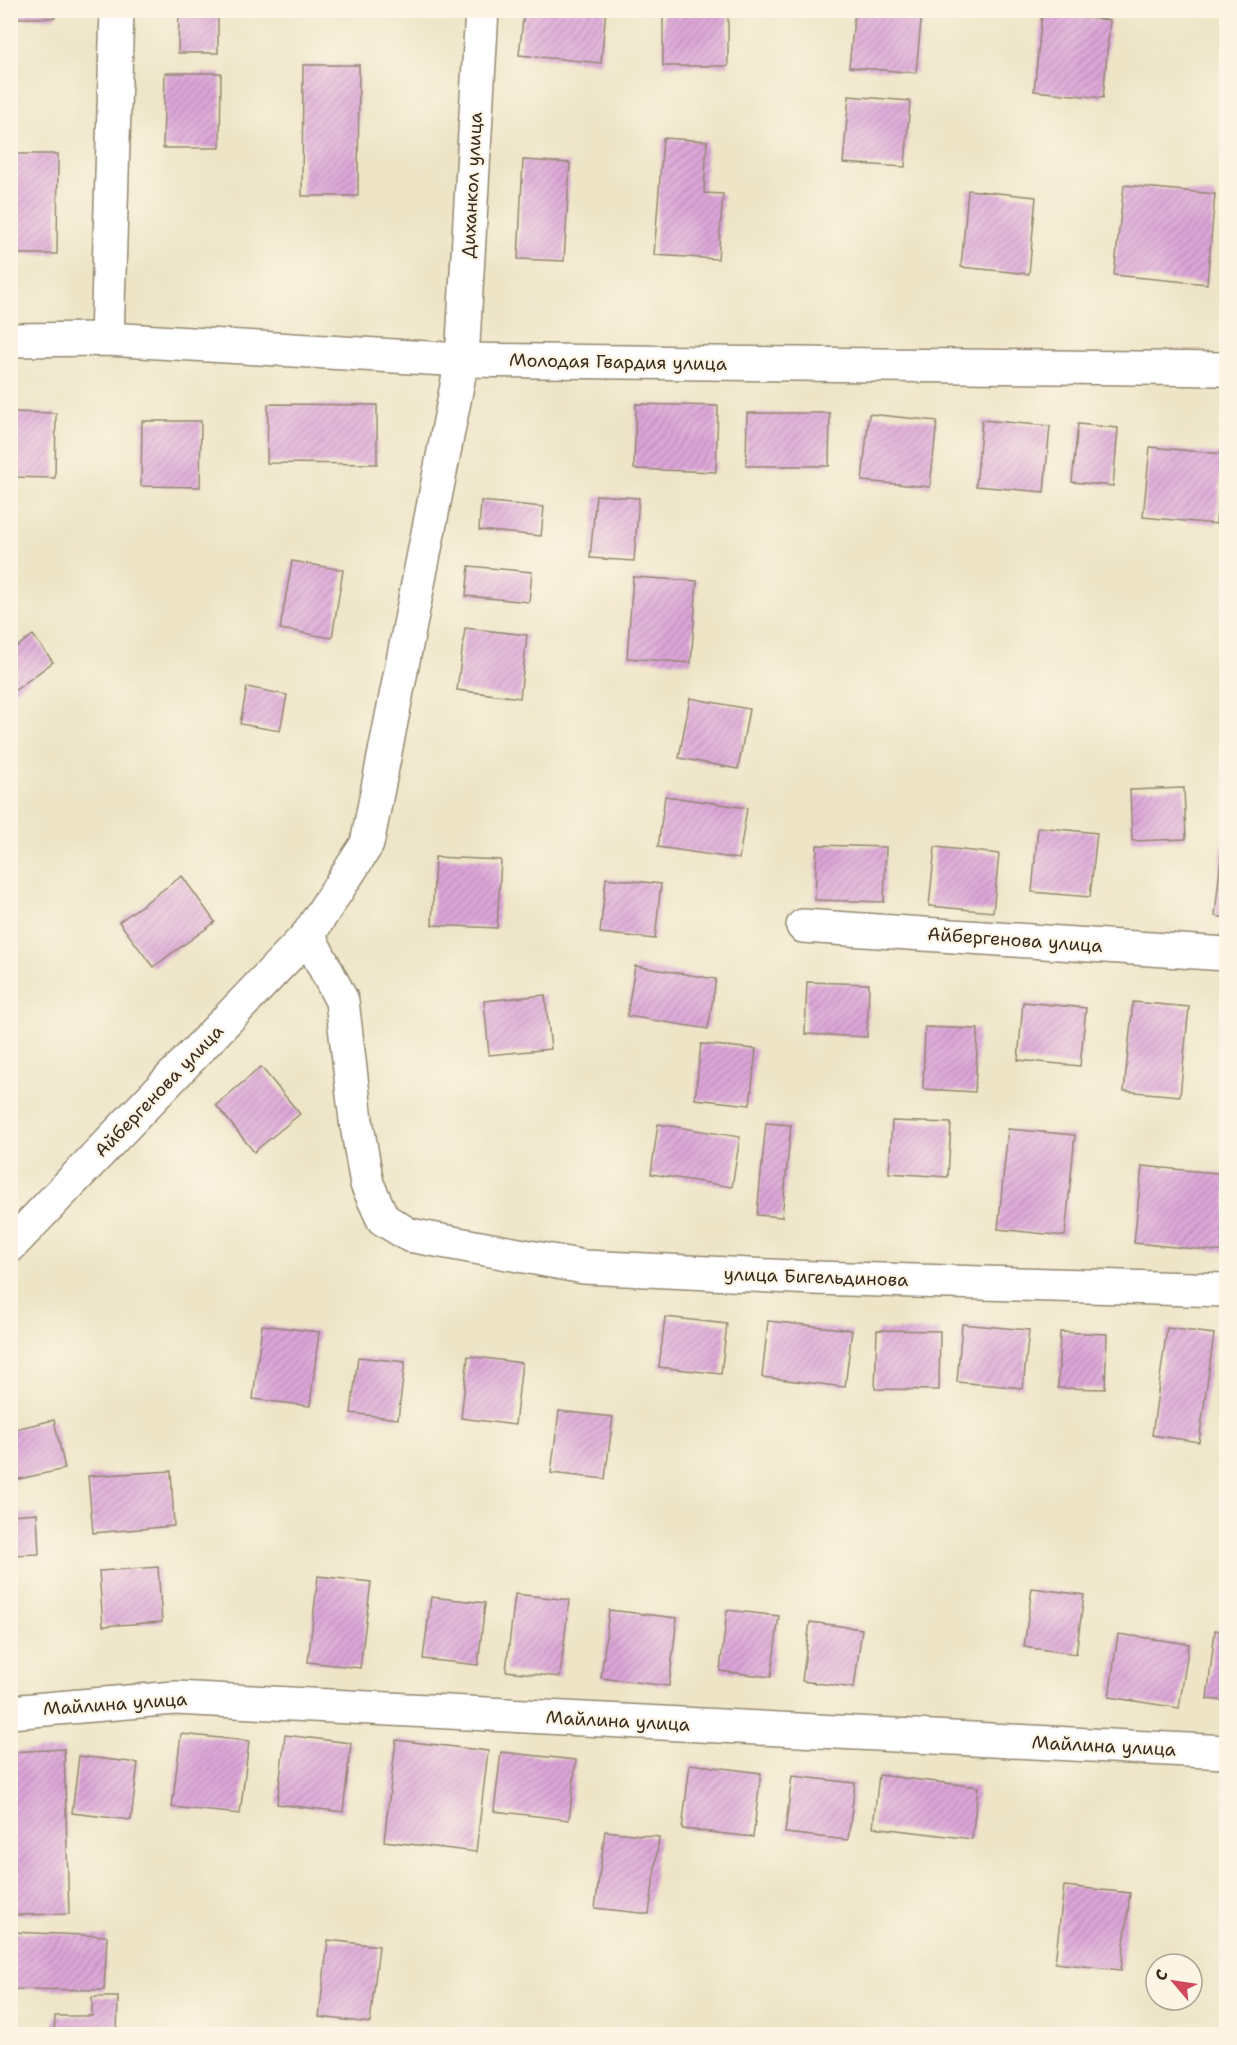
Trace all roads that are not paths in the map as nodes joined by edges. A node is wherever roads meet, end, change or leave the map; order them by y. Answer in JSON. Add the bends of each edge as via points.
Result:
{"nodes":[{"id":1,"x":117,"y":10,"type":"edge"},
{"id":2,"x":482,"y":10,"type":"edge"},
{"id":3,"x":107,"y":339,"type":"junction"},
{"id":4,"x":10,"y":340,"type":"edge"},
{"id":5,"x":462,"y":360,"type":"junction"},
{"id":6,"x":1227,"y":369,"type":"edge"},
{"id":7,"x":802,"y":926,"type":"dead end"},
{"id":8,"x":308,"y":935,"type":"junction"},
{"id":9,"x":1227,"y":954,"type":"edge"},
{"id":10,"x":10,"y":1246,"type":"edge"},
{"id":11,"x":1227,"y":1290,"type":"edge"},
{"id":12,"x":10,"y":1712,"type":"edge"},
{"id":13,"x":1227,"y":1752,"type":"edge"}],
"edges":[{"from":1,"to":3,"type":"street"},
{"from":2,"to":5,"type":"street","name":"Диханкол улица"},
{"from":3,"to":4,"type":"street","name":"Молодая Гвардия улица"},
{"from":3,"to":5,"type":"street","name":"Молодая Гвардия улица"},
{"from":5,"to":6,"type":"street","name":"Молодая Гвардия улица"},
{"from":5,"to":8,"type":"street","name":"Диханкол улица","via":[[367,844]]},
{"from":7,"to":9,"type":"street","name":"Айбергенова улица"},
{"from":8,"to":10,"type":"street","name":"Айбергенова улица"},
{"from":8,"to":11,"type":"street","name":"улица Бигельдинова","via":[[342,1001],[367,1184],[382,1219],[409,1235],[584,1267]]},
{"from":12,"to":13,"type":"street","name":"Майлина улица","via":[[175,1698]]}]}
